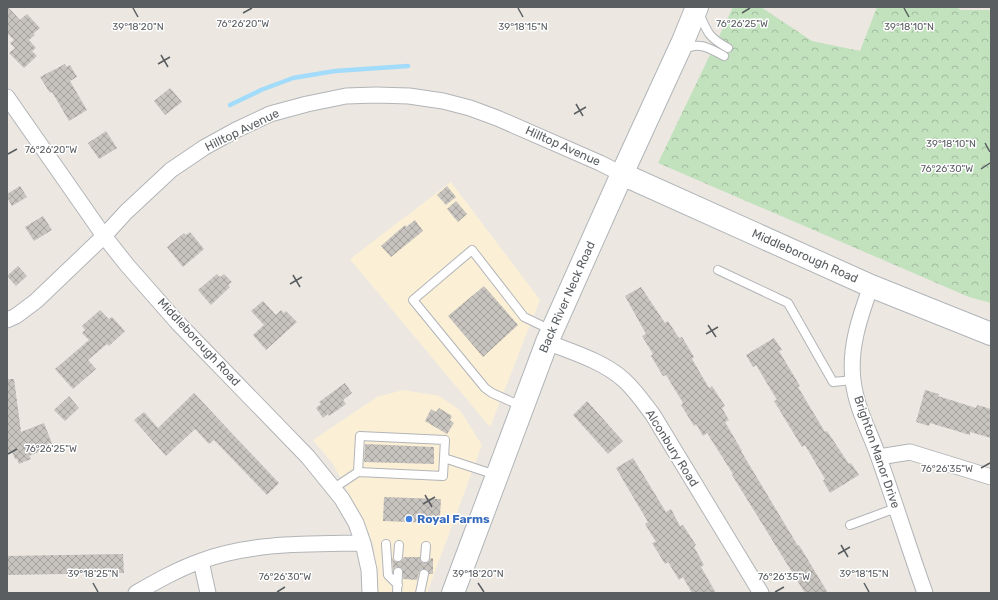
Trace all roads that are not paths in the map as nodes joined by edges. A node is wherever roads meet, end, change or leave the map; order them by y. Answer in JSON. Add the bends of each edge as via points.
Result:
{"nodes":[{"id":1,"x":697,"y":7,"type":"edge"},
{"id":2,"x":728,"y":48,"type":"dead end"},
{"id":3,"x":677,"y":53,"type":"junction"},
{"id":4,"x":724,"y":56,"type":"dead end"},
{"id":5,"x":7,"y":97,"type":"edge"},
{"id":6,"x":622,"y":174,"type":"junction"},
{"id":7,"x":104,"y":236,"type":"junction"},
{"id":8,"x":718,"y":270,"type":"dead end"},
{"id":9,"x":871,"y":286,"type":"junction"},
{"id":10,"x":7,"y":320,"type":"edge"},
{"id":11,"x":991,"y":334,"type":"edge"},
{"id":12,"x":549,"y":336,"type":"junction"},
{"id":13,"x":853,"y":380,"type":"junction"},
{"id":14,"x":522,"y":407,"type":"junction"},
{"id":15,"x":879,"y":457,"type":"junction"},
{"id":16,"x":444,"y":458,"type":"junction"},
{"id":17,"x":358,"y":472,"type":"junction"},
{"id":18,"x":496,"y":475,"type":"junction"},
{"id":19,"x":991,"y":477,"type":"edge"},
{"id":20,"x":334,"y":488,"type":"junction"},
{"id":21,"x":896,"y":508,"type":"junction"},
{"id":22,"x":850,"y":525,"type":"dead end"},
{"id":23,"x":363,"y":543,"type":"junction"},
{"id":24,"x":386,"y":544,"type":"dead end"},
{"id":25,"x":399,"y":545,"type":"dead end"},
{"id":26,"x":426,"y":546,"type":"dead end"},
{"id":27,"x":398,"y":557,"type":"dead end"},
{"id":28,"x":425,"y":558,"type":"dead end"},
{"id":29,"x":201,"y":561,"type":"junction"},
{"id":30,"x":398,"y":572,"type":"dead end"},
{"id":31,"x":424,"y":574,"type":"dead end"},
{"id":32,"x":398,"y":589,"type":"edge"},
{"id":33,"x":136,"y":593,"type":"edge"},
{"id":34,"x":208,"y":593,"type":"edge"},
{"id":35,"x":370,"y":593,"type":"edge"},
{"id":36,"x":420,"y":593,"type":"edge"},
{"id":37,"x":453,"y":593,"type":"edge"},
{"id":38,"x":762,"y":593,"type":"edge"},
{"id":39,"x":925,"y":593,"type":"edge"}],
"edges":[{"from":1,"to":2,"type":"lane","via":[[710,35]]},
{"from":1,"to":3,"type":"street","name":"Back River Neck Road"},
{"from":3,"to":4,"type":"lane","via":[[690,46],[699,45]]},
{"from":3,"to":6,"type":"street","name":"Back River Neck Road"},
{"from":5,"to":7,"type":"street","name":"Middleborough Road"},
{"from":6,"to":7,"type":"street","name":"Hilltop Avenue","via":[[470,108],[409,96],[346,96],[270,114],[205,147],[171,170]]},
{"from":6,"to":9,"type":"street","name":"Middleborough Road"},
{"from":6,"to":12,"type":"street","name":"Back River Neck Road"},
{"from":7,"to":10,"type":"street","name":"Hilltop Avenue","via":[[36,301]]},
{"from":7,"to":20,"type":"street","name":"Middleborough Road","via":[[178,323],[308,457]]},
{"from":8,"to":13,"type":"lane","via":[[788,303],[833,382]]},
{"from":9,"to":11,"type":"street","name":"Middleborough Road"},
{"from":9,"to":13,"type":"street","name":"Brighton Manor Drive","via":[[858,323],[853,357]]},
{"from":12,"to":14,"type":"street","name":"Back River Neck Road"},
{"from":12,"to":14,"type":"lane","via":[[524,317],[472,250],[413,300],[485,388]]},
{"from":12,"to":38,"type":"street","name":"Alconbury Road","via":[[609,369],[635,391],[653,415]]},
{"from":13,"to":15,"type":"street","name":"Brighton Manor Drive","via":[[862,415]]},
{"from":14,"to":18,"type":"street","name":"Back River Neck Road"},
{"from":15,"to":19,"type":"street","via":[[910,452]]},
{"from":15,"to":21,"type":"street","name":"Brighton Manor Drive"},
{"from":16,"to":17,"type":"lane","via":[[443,476]]},
{"from":16,"to":17,"type":"lane","via":[[445,440],[360,436]]},
{"from":16,"to":18,"type":"lane"},
{"from":17,"to":20,"type":"lane"},
{"from":18,"to":37,"type":"street","name":"Back River Neck Road"},
{"from":20,"to":23,"type":"street","name":"Middleborough Road","via":[[356,523]]},
{"from":21,"to":22,"type":"lane"},
{"from":21,"to":39,"type":"street","name":"Brighton Manor Drive"},
{"from":23,"to":29,"type":"street","via":[[263,547]]},
{"from":23,"to":35,"type":"street","name":"Middleborough Road","via":[[369,570]]},
{"from":24,"to":32,"type":"lane","via":[[388,575]]},
{"from":25,"to":27,"type":"lane"},
{"from":26,"to":28,"type":"lane"},
{"from":29,"to":33,"type":"street","via":[[166,575]]},
{"from":29,"to":34,"type":"street"},
{"from":30,"to":32,"type":"lane"},
{"from":31,"to":36,"type":"lane"}]}
